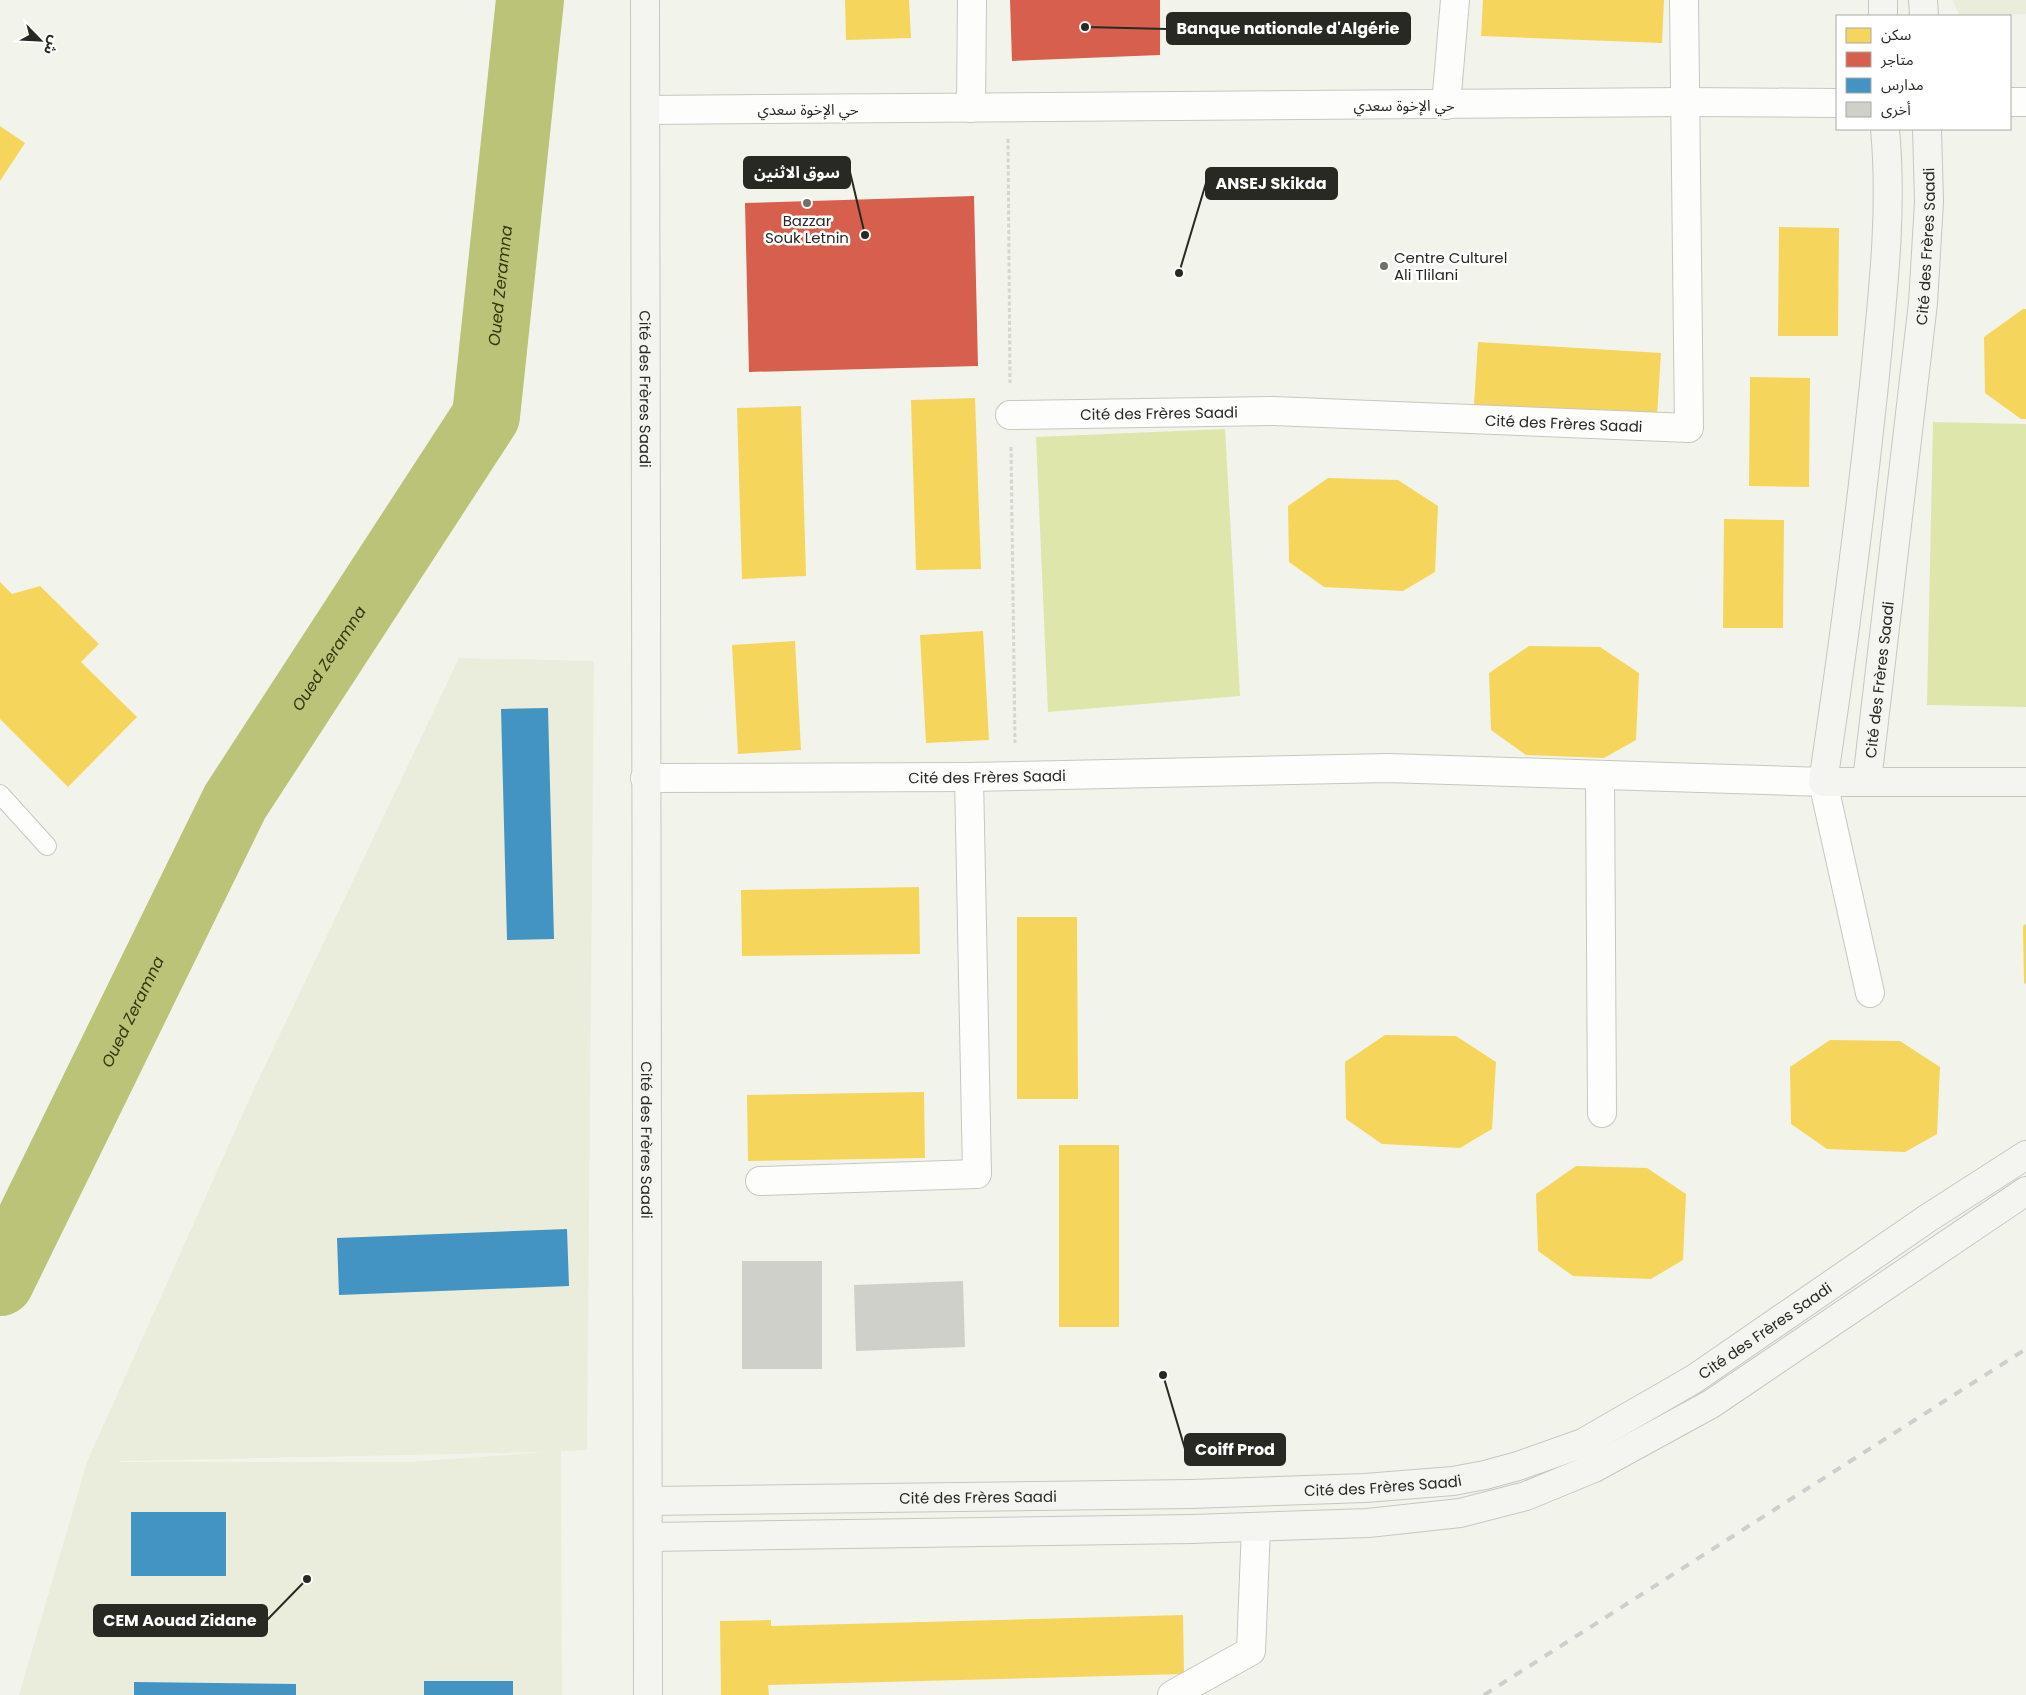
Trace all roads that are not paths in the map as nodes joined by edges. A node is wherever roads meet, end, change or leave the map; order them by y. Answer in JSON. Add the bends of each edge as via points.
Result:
{"nodes":[{"id":1,"x":645,"y":0,"type":"edge"},
{"id":2,"x":972,"y":0,"type":"edge"},
{"id":3,"x":1455,"y":0,"type":"edge"},
{"id":4,"x":1684,"y":0,"type":"edge"},
{"id":5,"x":1883,"y":0,"type":"edge"},
{"id":6,"x":1923,"y":0,"type":"edge"},
{"id":7,"x":1883,"y":15,"type":"edge"},
{"id":8,"x":1924,"y":15,"type":"edge"},
{"id":9,"x":1685,"y":102,"type":"junction"},
{"id":10,"x":2011,"y":102,"type":"edge"},
{"id":11,"x":2026,"y":102,"type":"edge"},
{"id":12,"x":1836,"y":103,"type":"edge"},
{"id":13,"x":1446,"y":104,"type":"junction"},
{"id":14,"x":971,"y":108,"type":"junction"},
{"id":15,"x":646,"y":110,"type":"junction"},
{"id":16,"x":1885,"y":130,"type":"edge"},
{"id":17,"x":1927,"y":130,"type":"edge"},
{"id":18,"x":1010,"y":415,"type":"dead end"},
{"id":19,"x":1600,"y":775,"type":"junction"},
{"id":20,"x":969,"y":777,"type":"junction"},
{"id":21,"x":645,"y":778,"type":"junction"},
{"id":22,"x":1867,"y":781,"type":"junction"},
{"id":23,"x":1823,"y":782,"type":"junction"},
{"id":24,"x":2026,"y":782,"type":"edge"},
{"id":25,"x":0,"y":794,"type":"edge"},
{"id":26,"x":48,"y":846,"type":"dead end"},
{"id":27,"x":1870,"y":993,"type":"dead end"},
{"id":28,"x":1602,"y":1113,"type":"dead end"},
{"id":29,"x":2026,"y":1155,"type":"edge"},
{"id":30,"x":760,"y":1181,"type":"dead end"},
{"id":31,"x":2026,"y":1191,"type":"edge"},
{"id":32,"x":648,"y":1501,"type":"junction"},
{"id":33,"x":1256,"y":1527,"type":"junction"},
{"id":34,"x":649,"y":1537,"type":"junction"},
{"id":35,"x":648,"y":1695,"type":"edge"},
{"id":36,"x":1172,"y":1695,"type":"edge"}],
"edges":[{"from":1,"to":15,"type":"main road","name":"Cité des Frères Saadi"},
{"from":2,"to":14,"type":"street"},
{"from":3,"to":13,"type":"street"},
{"from":4,"to":9,"type":"street","name":"Cité des Frères Saadi"},
{"from":5,"to":7,"type":"main road"},
{"from":6,"to":8,"type":"main road"},
{"from":9,"to":12,"type":"street","name":"حي الإخوة سعدي"},
{"from":9,"to":13,"type":"street","name":"حي الإخوة سعدي"},
{"from":9,"to":18,"type":"street","name":"Cité des Frères Saadi","via":[[1689,428],[1273,411]]},
{"from":10,"to":11,"type":"street"},
{"from":13,"to":14,"type":"street","name":"حي الإخوة سعدي"},
{"from":14,"to":15,"type":"street","name":"حي الإخوة سعدي"},
{"from":15,"to":21,"type":"main road","name":"Cité des Frères Saadi"},
{"from":16,"to":23,"type":"main road","via":[[1889,170],[1881,308],[1841,668]]},
{"from":17,"to":22,"type":"main road","name":"Cité des Frères Saadi","via":[[1929,202],[1923,303]]},
{"from":19,"to":20,"type":"street","name":"Cité des Frères Saadi","via":[[1388,768]]},
{"from":19,"to":23,"type":"street","name":"Cité des Frères Saadi"},
{"from":19,"to":28,"type":"street"},
{"from":20,"to":21,"type":"street","name":"Cité des Frères Saadi"},
{"from":20,"to":30,"type":"street","via":[[976,1174]]},
{"from":21,"to":32,"type":"main road","name":"Cité des Frères Saadi"},
{"from":22,"to":23,"type":"main road","name":"Cité des Frères Saadi"},
{"from":22,"to":24,"type":"main road","name":"Cité des Frères Saadi"},
{"from":23,"to":27,"type":"street"},
{"from":25,"to":26,"type":"lane"},
{"from":29,"to":32,"type":"main road","name":"Cité des Frères Saadi","via":[[1928,1218],[1694,1379],[1584,1443],[1485,1475],[1453,1482],[1365,1488],[1191,1494]]},
{"from":31,"to":33,"type":"main road","name":"Cité des Frères Saadi","via":[[1711,1404],[1594,1468],[1526,1496],[1460,1513],[1368,1523]]},
{"from":32,"to":34,"type":"main road","name":"Cité des Frères Saadi"},
{"from":33,"to":34,"type":"main road","name":"Cité des Frères Saadi"},
{"from":33,"to":36,"type":"street","via":[[1251,1651]]},
{"from":34,"to":35,"type":"main road","name":"Cité des Frères Saadi"}]}
